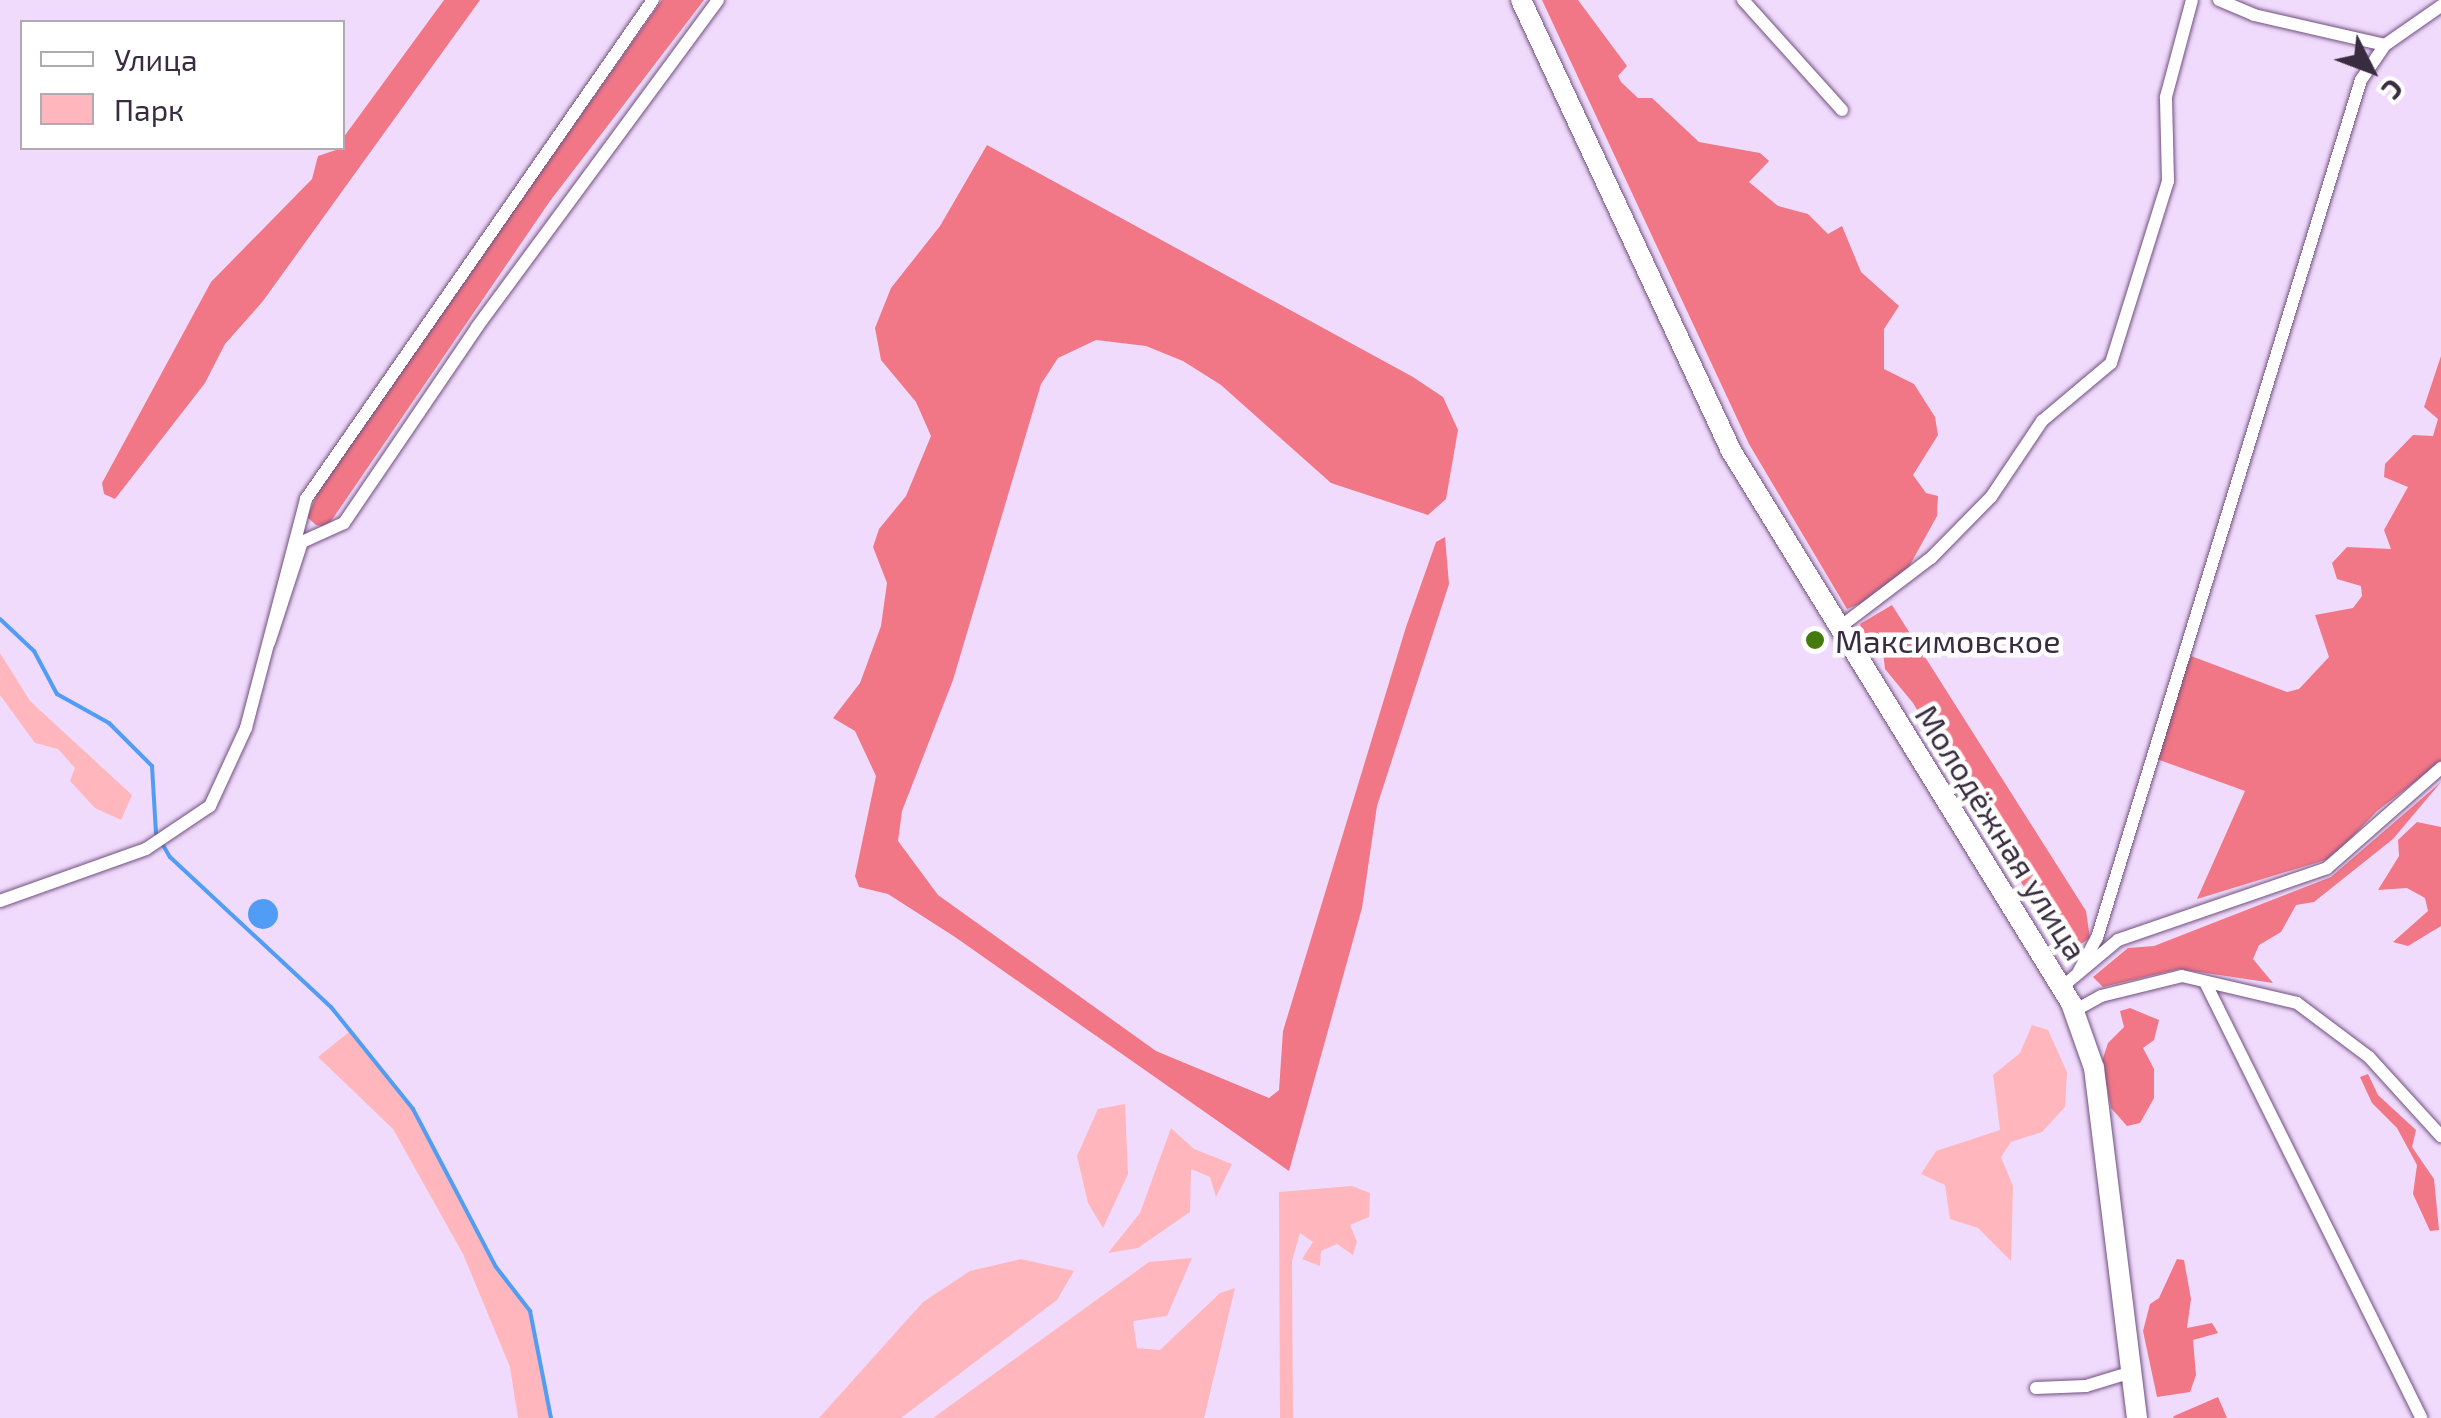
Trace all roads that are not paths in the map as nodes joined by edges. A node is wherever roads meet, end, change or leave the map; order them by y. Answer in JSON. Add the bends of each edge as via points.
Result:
{"nodes":[{"id":1,"x":653,"y":0,"type":"edge"},
{"id":2,"x":718,"y":0,"type":"edge"},
{"id":3,"x":1520,"y":0,"type":"edge"},
{"id":4,"x":1743,"y":0,"type":"edge"},
{"id":5,"x":2192,"y":0,"type":"edge"},
{"id":6,"x":2219,"y":0,"type":"edge"},
{"id":7,"x":2441,"y":6,"type":"edge"},
{"id":8,"x":2385,"y":45,"type":"junction"},
{"id":9,"x":1842,"y":110,"type":"dead end"},
{"id":10,"x":1840,"y":627,"type":"junction"},
{"id":11,"x":263,"y":652,"type":"junction"},
{"id":12,"x":2441,"y":768,"type":"edge"},
{"id":13,"x":0,"y":901,"type":"edge"},
{"id":14,"x":2070,"y":980,"type":"junction"},
{"id":15,"x":2206,"y":984,"type":"junction"},
{"id":16,"x":2074,"y":1011,"type":"junction"},
{"id":17,"x":2441,"y":1136,"type":"edge"},
{"id":18,"x":2132,"y":1372,"type":"junction"},
{"id":19,"x":2036,"y":1388,"type":"dead end"},
{"id":20,"x":2137,"y":1418,"type":"edge"},
{"id":21,"x":2421,"y":1418,"type":"edge"}],
"edges":[{"from":1,"to":11,"type":"street","via":[[306,499]]},
{"from":2,"to":11,"type":"street","via":[[477,327],[344,523],[302,542],[278,629]]},
{"from":3,"to":10,"type":"main road","name":"Молодёжная улица","via":[[1730,449]]},
{"from":4,"to":9,"type":"street"},
{"from":5,"to":10,"type":"street","via":[[2166,97],[2168,182],[2111,363],[2042,422],[1990,498],[1931,558]]},
{"from":6,"to":8,"type":"street","via":[[2254,16]]},
{"from":7,"to":8,"type":"street"},
{"from":8,"to":14,"type":"street","via":[[2361,80],[2312,226],[2097,938]]},
{"from":10,"to":14,"type":"main road","name":"Молодёжная улица"},
{"from":11,"to":13,"type":"street","via":[[246,728],[218,792],[198,818],[146,849]]},
{"from":12,"to":14,"type":"street","via":[[2326,868],[2118,940]]},
{"from":14,"to":16,"type":"main road","name":"Молодёжная улица"},
{"from":15,"to":16,"type":"street","via":[[2182,976],[2153,979]]},
{"from":15,"to":17,"type":"street","via":[[2297,1003],[2370,1056]]},
{"from":15,"to":21,"type":"street"},
{"from":16,"to":18,"type":"main road","name":"Молодёжная улица","via":[[2094,1068]]},
{"from":18,"to":19,"type":"street","via":[[2086,1386]]},
{"from":18,"to":20,"type":"main road","name":"Молодёжная улица"}]}
